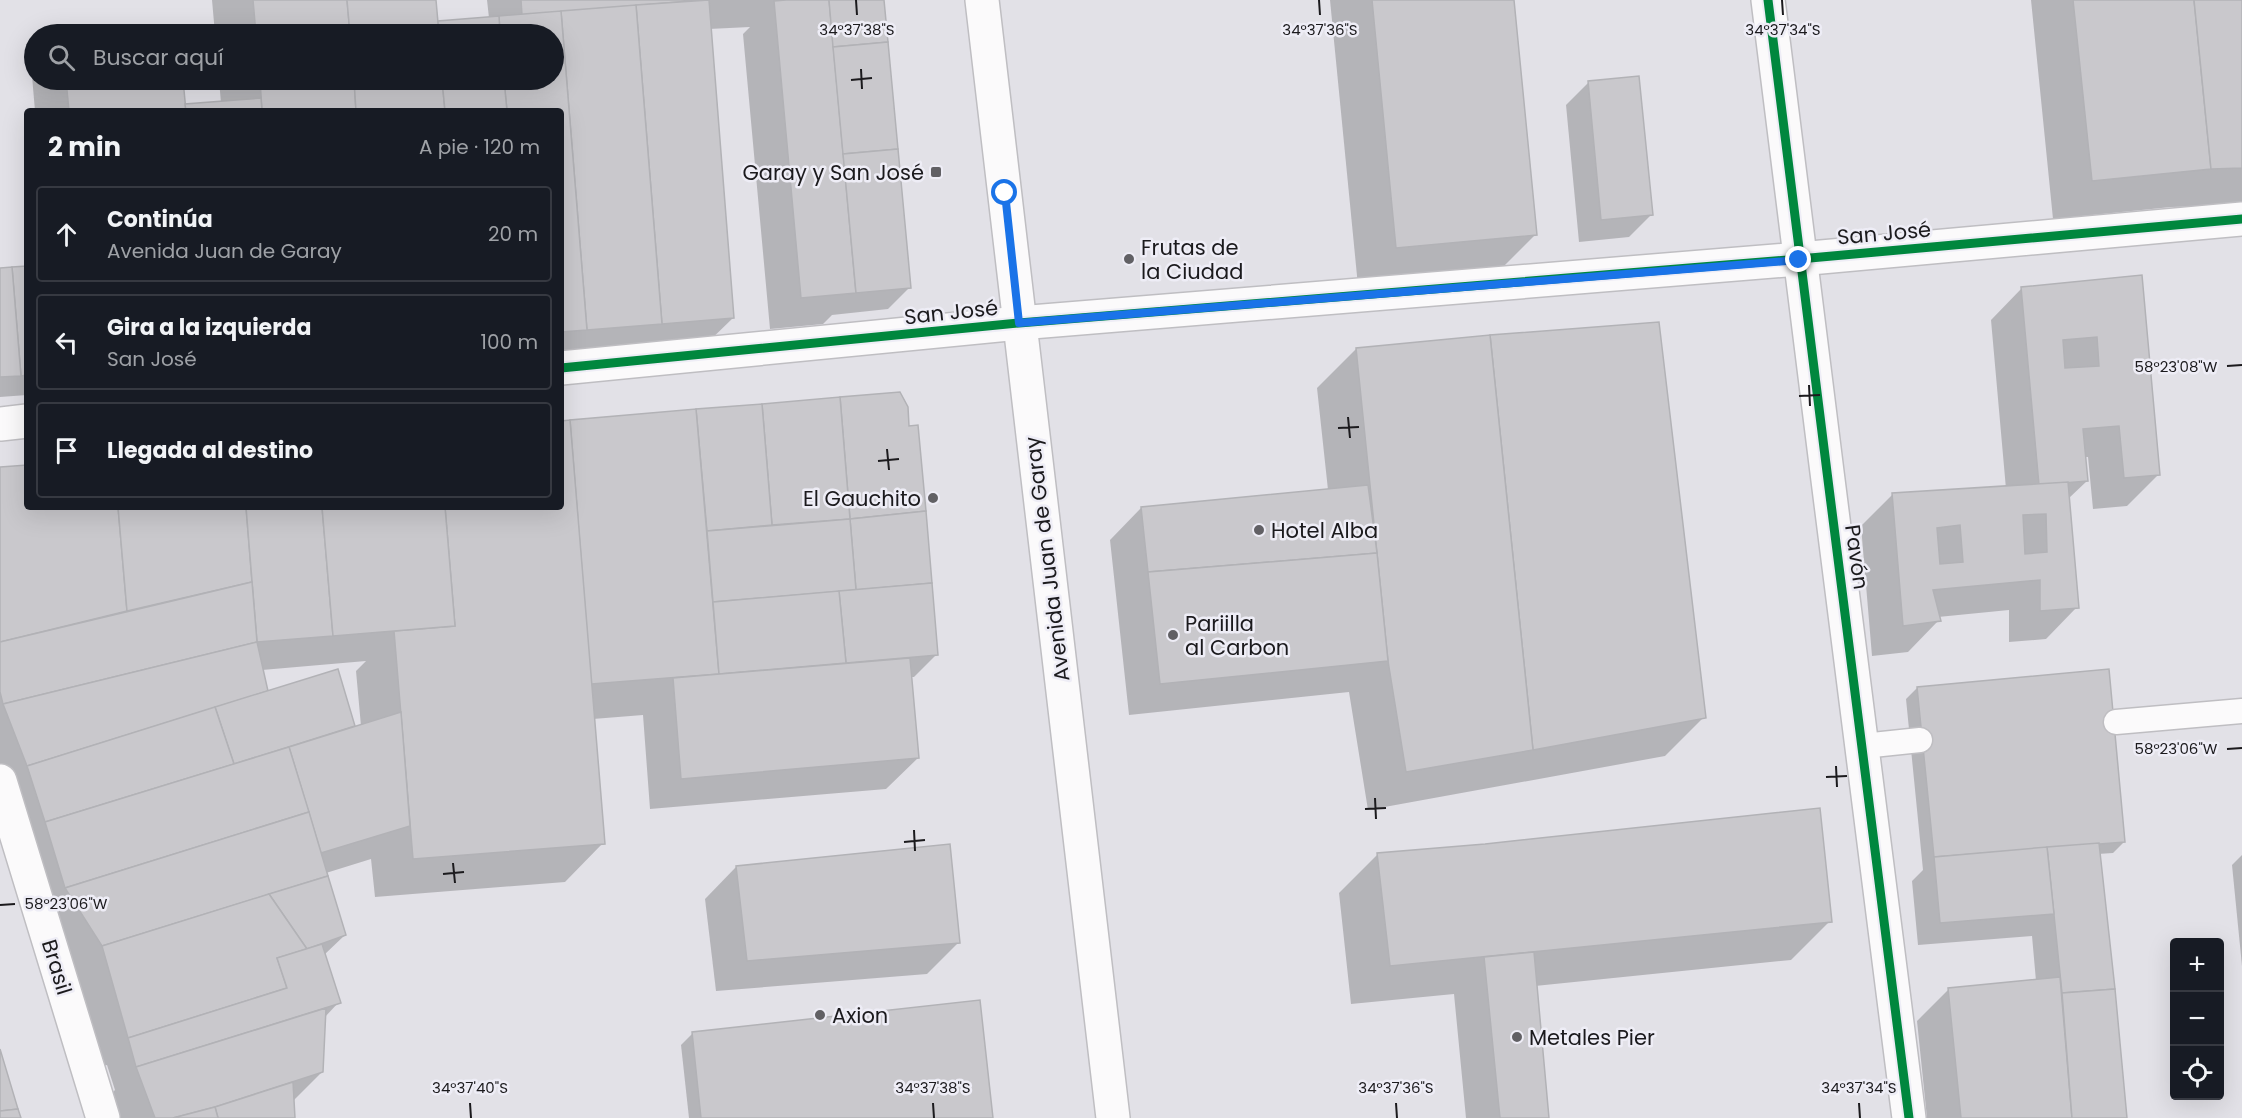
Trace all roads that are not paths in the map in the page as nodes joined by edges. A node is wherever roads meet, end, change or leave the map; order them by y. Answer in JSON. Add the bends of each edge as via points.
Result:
{"nodes":[{"id":1,"x":982,"y":0,"type":"edge"},
{"id":2,"x":1768,"y":0,"type":"edge"},
{"id":3,"x":2242,"y":219,"type":"edge"},
{"id":4,"x":1799,"y":260,"type":"junction"},
{"id":5,"x":1019,"y":323,"type":"junction"},
{"id":6,"x":564,"y":368,"type":"edge"},
{"id":7,"x":24,"y":422,"type":"edge"},
{"id":8,"x":0,"y":424,"type":"edge"},
{"id":9,"x":2242,"y":711,"type":"edge"},
{"id":10,"x":2116,"y":722,"type":"dead end"},
{"id":11,"x":1920,"y":740,"type":"dead end"},
{"id":12,"x":1863,"y":746,"type":"junction"},
{"id":13,"x":0,"y":781,"type":"edge"},
{"id":14,"x":103,"y":1118,"type":"edge"},
{"id":15,"x":1113,"y":1118,"type":"edge"},
{"id":16,"x":1909,"y":1118,"type":"edge"}],
"edges":[{"from":1,"to":5,"type":"street","name":"Avenida Juan de Garay"},
{"from":2,"to":4,"type":"street","name":"Pavón"},
{"from":3,"to":4,"type":"street","name":"San José"},
{"from":4,"to":5,"type":"street","name":"San José"},
{"from":4,"to":12,"type":"street","name":"Pavón"},
{"from":5,"to":6,"type":"street","name":"San José"},
{"from":5,"to":15,"type":"street","name":"Avenida Juan de Garay"},
{"from":7,"to":8,"type":"street"},
{"from":9,"to":10,"type":"lane"},
{"from":11,"to":12,"type":"lane"},
{"from":12,"to":16,"type":"street","name":"Pavón"},
{"from":13,"to":14,"type":"street","name":"Brasil"}]}
